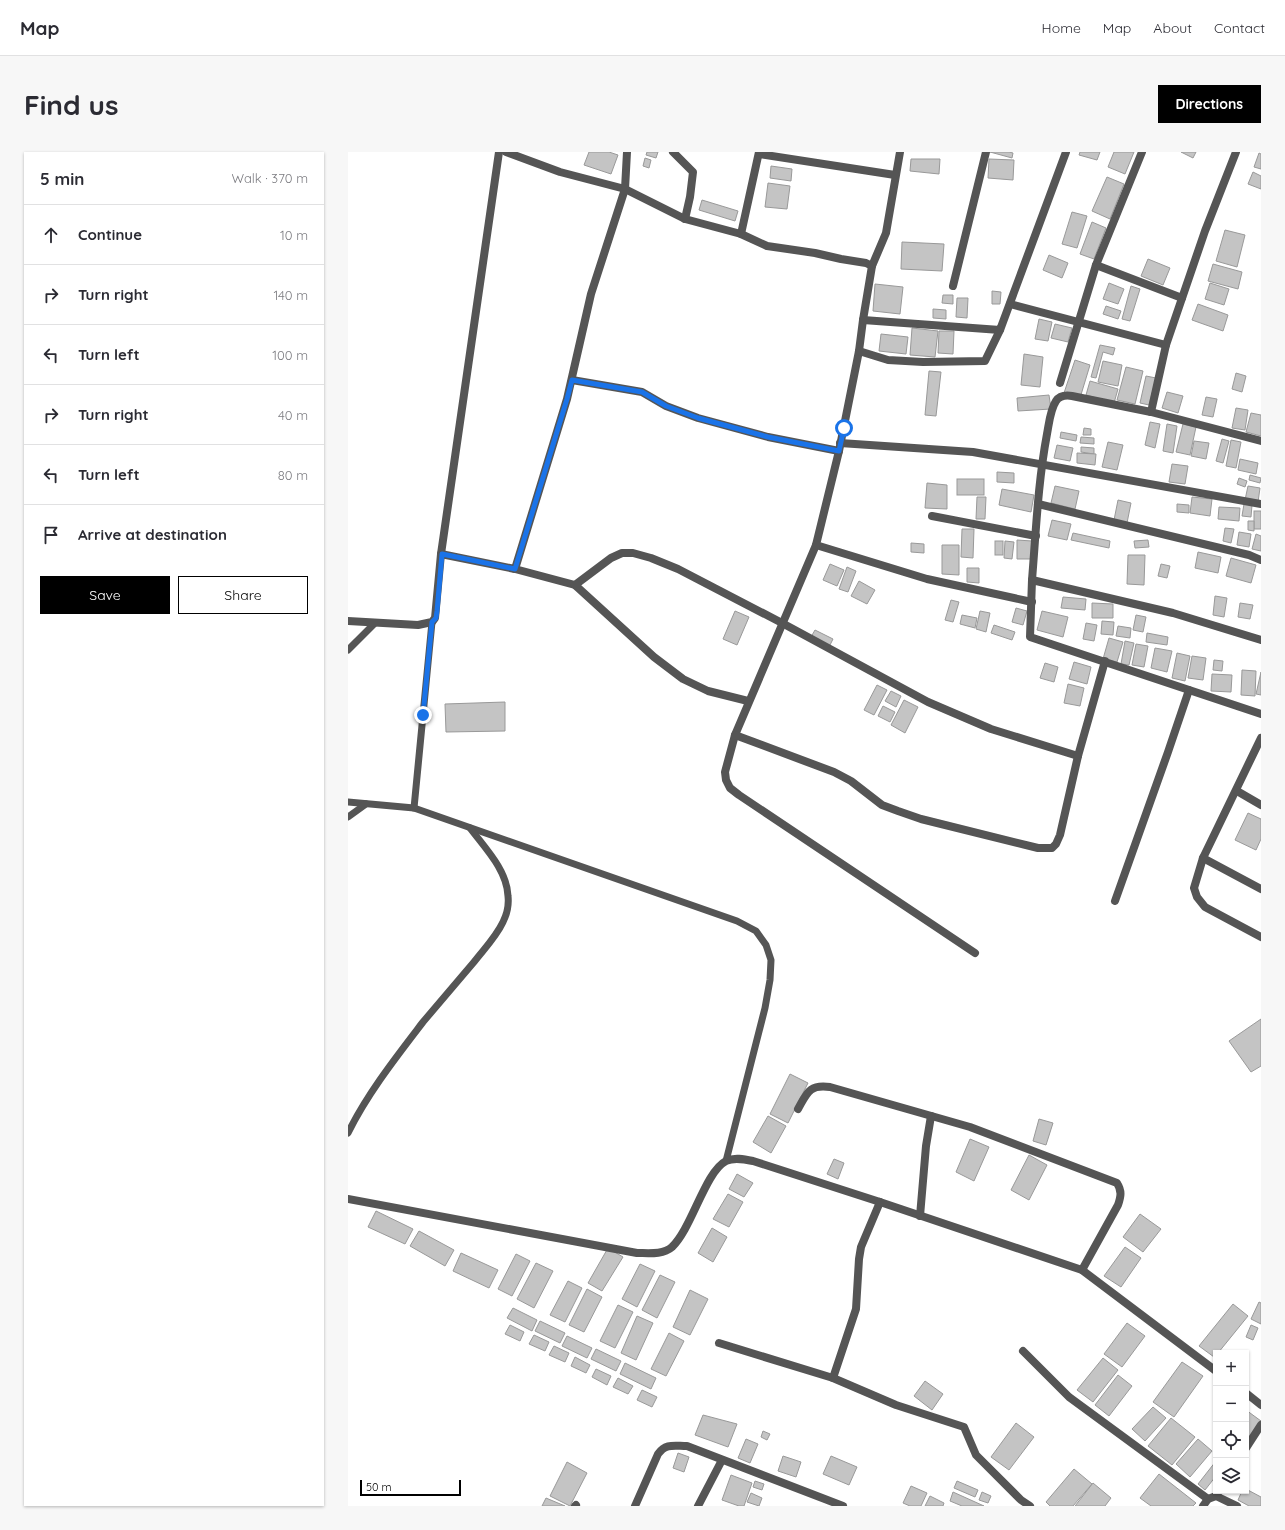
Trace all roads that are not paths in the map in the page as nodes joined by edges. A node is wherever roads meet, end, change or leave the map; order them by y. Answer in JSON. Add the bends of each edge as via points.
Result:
{"nodes":[{"id":1,"x":499,"y":152,"type":"edge"},
{"id":2,"x":506,"y":152,"type":"edge"},
{"id":3,"x":627,"y":152,"type":"edge"},
{"id":4,"x":673,"y":152,"type":"edge"},
{"id":5,"x":900,"y":152,"type":"edge"},
{"id":6,"x":986,"y":152,"type":"edge"},
{"id":7,"x":1066,"y":152,"type":"edge"},
{"id":8,"x":1142,"y":152,"type":"edge"},
{"id":9,"x":1236,"y":152,"type":"edge"},
{"id":10,"x":759,"y":153,"type":"edge"},
{"id":11,"x":895,"y":175,"type":"junction"},
{"id":12,"x":625,"y":189,"type":"junction"},
{"id":13,"x":685,"y":219,"type":"junction"},
{"id":14,"x":741,"y":234,"type":"junction"},
{"id":15,"x":1096,"y":265,"type":"junction"},
{"id":16,"x":872,"y":266,"type":"junction"},
{"id":17,"x":953,"y":286,"type":"dead end"},
{"id":18,"x":1182,"y":298,"type":"junction"},
{"id":19,"x":1010,"y":304,"type":"junction"},
{"id":20,"x":863,"y":320,"type":"junction"},
{"id":21,"x":1078,"y":323,"type":"junction"},
{"id":22,"x":1000,"y":330,"type":"junction"},
{"id":23,"x":1166,"y":345,"type":"junction"},
{"id":24,"x":859,"y":351,"type":"junction"},
{"id":25,"x":572,"y":380,"type":"junction"},
{"id":26,"x":1060,"y":383,"type":"dead end"},
{"id":27,"x":1151,"y":412,"type":"junction"},
{"id":28,"x":1261,"y":441,"type":"edge"},
{"id":29,"x":840,"y":447,"type":"junction"},
{"id":30,"x":1041,"y":465,"type":"junction"},
{"id":31,"x":1038,"y":504,"type":"junction"},
{"id":32,"x":1261,"y":504,"type":"edge"},
{"id":33,"x":932,"y":516,"type":"dead end"},
{"id":34,"x":1036,"y":536,"type":"junction"},
{"id":35,"x":816,"y":545,"type":"junction"},
{"id":36,"x":442,"y":554,"type":"junction"},
{"id":37,"x":1261,"y":560,"type":"edge"},
{"id":38,"x":515,"y":569,"type":"junction"},
{"id":39,"x":1032,"y":580,"type":"junction"},
{"id":40,"x":575,"y":585,"type":"junction"},
{"id":41,"x":1032,"y":602,"type":"junction"},
{"id":42,"x":348,"y":621,"type":"edge"},
{"id":43,"x":432,"y":622,"type":"junction"},
{"id":44,"x":375,"y":623,"type":"junction"},
{"id":45,"x":782,"y":623,"type":"junction"},
{"id":46,"x":1261,"y":640,"type":"edge"},
{"id":47,"x":348,"y":650,"type":"edge"},
{"id":48,"x":1105,"y":661,"type":"junction"},
{"id":49,"x":1189,"y":690,"type":"junction"},
{"id":50,"x":748,"y":701,"type":"junction"},
{"id":51,"x":1261,"y":714,"type":"edge"},
{"id":52,"x":735,"y":734,"type":"junction"},
{"id":53,"x":1261,"y":738,"type":"edge"},
{"id":54,"x":1078,"y":756,"type":"junction"},
{"id":55,"x":1236,"y":791,"type":"junction"},
{"id":56,"x":348,"y":802,"type":"edge"},
{"id":57,"x":366,"y":804,"type":"junction"},
{"id":58,"x":1261,"y":805,"type":"edge"},
{"id":59,"x":414,"y":808,"type":"junction"},
{"id":60,"x":348,"y":817,"type":"edge"},
{"id":61,"x":470,"y":828,"type":"junction"},
{"id":62,"x":1203,"y":858,"type":"junction"},
{"id":63,"x":1261,"y":889,"type":"edge"},
{"id":64,"x":1115,"y":901,"type":"dead end"},
{"id":65,"x":1261,"y":937,"type":"edge"},
{"id":66,"x":975,"y":953,"type":"dead end"},
{"id":67,"x":798,"y":1109,"type":"dead end"},
{"id":68,"x":931,"y":1116,"type":"junction"},
{"id":69,"x":348,"y":1133,"type":"edge"},
{"id":70,"x":726,"y":1161,"type":"junction"},
{"id":71,"x":348,"y":1199,"type":"edge"},
{"id":72,"x":880,"y":1202,"type":"junction"},
{"id":73,"x":920,"y":1216,"type":"junction"},
{"id":74,"x":1082,"y":1270,"type":"junction"},
{"id":75,"x":719,"y":1343,"type":"dead end"},
{"id":76,"x":1023,"y":1351,"type":"dead end"},
{"id":77,"x":1213,"y":1369,"type":"edge"},
{"id":78,"x":833,"y":1378,"type":"junction"},
{"id":79,"x":1249,"y":1395,"type":"edge"},
{"id":80,"x":1261,"y":1405,"type":"edge"},
{"id":81,"x":1260,"y":1428,"type":"edge"},
{"id":82,"x":1249,"y":1444,"type":"edge"},
{"id":83,"x":722,"y":1460,"type":"junction"},
{"id":84,"x":1214,"y":1495,"type":"edge"},
{"id":85,"x":635,"y":1506,"type":"edge"},
{"id":86,"x":698,"y":1506,"type":"edge"},
{"id":87,"x":843,"y":1506,"type":"edge"},
{"id":88,"x":1030,"y":1506,"type":"edge"},
{"id":89,"x":1203,"y":1506,"type":"edge"},
{"id":90,"x":1237,"y":1506,"type":"edge"}],
"edges":[{"from":1,"to":36,"type":"street"},
{"from":2,"to":12,"type":"street","via":[[560,172]]},
{"from":3,"to":12,"type":"street"},
{"from":4,"to":13,"type":"street","via":[[693,172]]},
{"from":5,"to":11,"type":"street"},
{"from":6,"to":17,"type":"street"},
{"from":7,"to":19,"type":"street"},
{"from":8,"to":15,"type":"street"},
{"from":9,"to":18,"type":"street"},
{"from":10,"to":11,"type":"street"},
{"from":10,"to":14,"type":"street"},
{"from":11,"to":16,"type":"street","via":[[886,233]]},
{"from":12,"to":13,"type":"street"},
{"from":12,"to":25,"type":"street","via":[[592,294]]},
{"from":13,"to":14,"type":"street"},
{"from":14,"to":16,"type":"street","via":[[767,246],[815,253]]},
{"from":15,"to":18,"type":"street"},
{"from":15,"to":21,"type":"street"},
{"from":16,"to":20,"type":"street"},
{"from":18,"to":23,"type":"street"},
{"from":19,"to":21,"type":"street"},
{"from":19,"to":22,"type":"street"},
{"from":20,"to":22,"type":"street"},
{"from":20,"to":24,"type":"street"},
{"from":21,"to":23,"type":"street"},
{"from":21,"to":26,"type":"street"},
{"from":22,"to":24,"type":"street","via":[[985,361],[888,360]]},
{"from":23,"to":27,"type":"street"},
{"from":24,"to":29,"type":"street"},
{"from":25,"to":29,"type":"street","via":[[642,392],[666,406],[698,418],[768,437]]},
{"from":25,"to":38,"type":"street"},
{"from":27,"to":28,"type":"street"},
{"from":27,"to":30,"type":"street","via":[[1064,395],[1056,402],[1051,416]]},
{"from":29,"to":30,"type":"street","via":[[973,452]]},
{"from":29,"to":35,"type":"street"},
{"from":30,"to":31,"type":"street"},
{"from":30,"to":32,"type":"street"},
{"from":31,"to":34,"type":"street"},
{"from":31,"to":37,"type":"street"},
{"from":33,"to":34,"type":"street"},
{"from":34,"to":39,"type":"street"},
{"from":35,"to":41,"type":"street","via":[[927,579]]},
{"from":35,"to":45,"type":"street"},
{"from":36,"to":38,"type":"street"},
{"from":36,"to":43,"type":"street","via":[[436,618]]},
{"from":38,"to":40,"type":"street"},
{"from":39,"to":41,"type":"street"},
{"from":39,"to":46,"type":"street","via":[[1173,613]]},
{"from":40,"to":45,"type":"street","via":[[610,558],[622,553],[633,553],[678,569]]},
{"from":40,"to":50,"type":"street","via":[[654,657],[683,679],[708,691]]},
{"from":41,"to":48,"type":"street","via":[[1030,636]]},
{"from":42,"to":44,"type":"street"},
{"from":43,"to":44,"type":"street","via":[[418,625]]},
{"from":43,"to":59,"type":"lane"},
{"from":44,"to":47,"type":"lane"},
{"from":45,"to":50,"type":"street"},
{"from":45,"to":54,"type":"street","via":[[928,702],[992,729]]},
{"from":48,"to":49,"type":"street"},
{"from":48,"to":54,"type":"street"},
{"from":49,"to":51,"type":"street"},
{"from":49,"to":64,"type":"street"},
{"from":50,"to":52,"type":"street"},
{"from":52,"to":54,"type":"street","via":[[834,772],[882,804],[898,811],[921,819],[1046,849],[1056,844],[1060,834]]},
{"from":52,"to":66,"type":"street","via":[[725,772],[730,788]]},
{"from":53,"to":55,"type":"street"},
{"from":55,"to":58,"type":"street"},
{"from":55,"to":62,"type":"street"},
{"from":56,"to":57,"type":"lane"},
{"from":57,"to":59,"type":"lane"},
{"from":57,"to":60,"type":"lane"},
{"from":59,"to":61,"type":"lane"},
{"from":61,"to":69,"type":"lane","via":[[506,882],[508,909],[491,942],[423,1023],[385,1074]]},
{"from":61,"to":70,"type":"lane","via":[[737,921],[756,931],[766,945],[771,960],[770,980]]},
{"from":62,"to":63,"type":"street"},
{"from":62,"to":65,"type":"street","via":[[1194,888],[1197,897],[1205,907]]},
{"from":67,"to":68,"type":"street","via":[[808,1091],[822,1086]]},
{"from":68,"to":73,"type":"street"},
{"from":68,"to":74,"type":"street","via":[[970,1127],[1117,1184],[1121,1196]]},
{"from":70,"to":71,"type":"street","via":[[716,1169],[672,1248],[659,1253],[637,1253]]},
{"from":70,"to":72,"type":"street","via":[[738,1158],[753,1161]]},
{"from":72,"to":73,"type":"street"},
{"from":72,"to":78,"type":"street","via":[[861,1247],[856,1309]]},
{"from":73,"to":74,"type":"street"},
{"from":74,"to":77,"type":"street"},
{"from":75,"to":78,"type":"street"},
{"from":76,"to":84,"type":"street","via":[[1068,1397]]},
{"from":78,"to":88,"type":"street","via":[[896,1405],[964,1426],[976,1456]]},
{"from":79,"to":80,"type":"street"},
{"from":81,"to":82,"type":"street"},
{"from":83,"to":85,"type":"street","via":[[686,1446],[663,1448]]},
{"from":83,"to":86,"type":"street"},
{"from":83,"to":87,"type":"street"},
{"from":84,"to":89,"type":"street"},
{"from":84,"to":90,"type":"street"}]}
